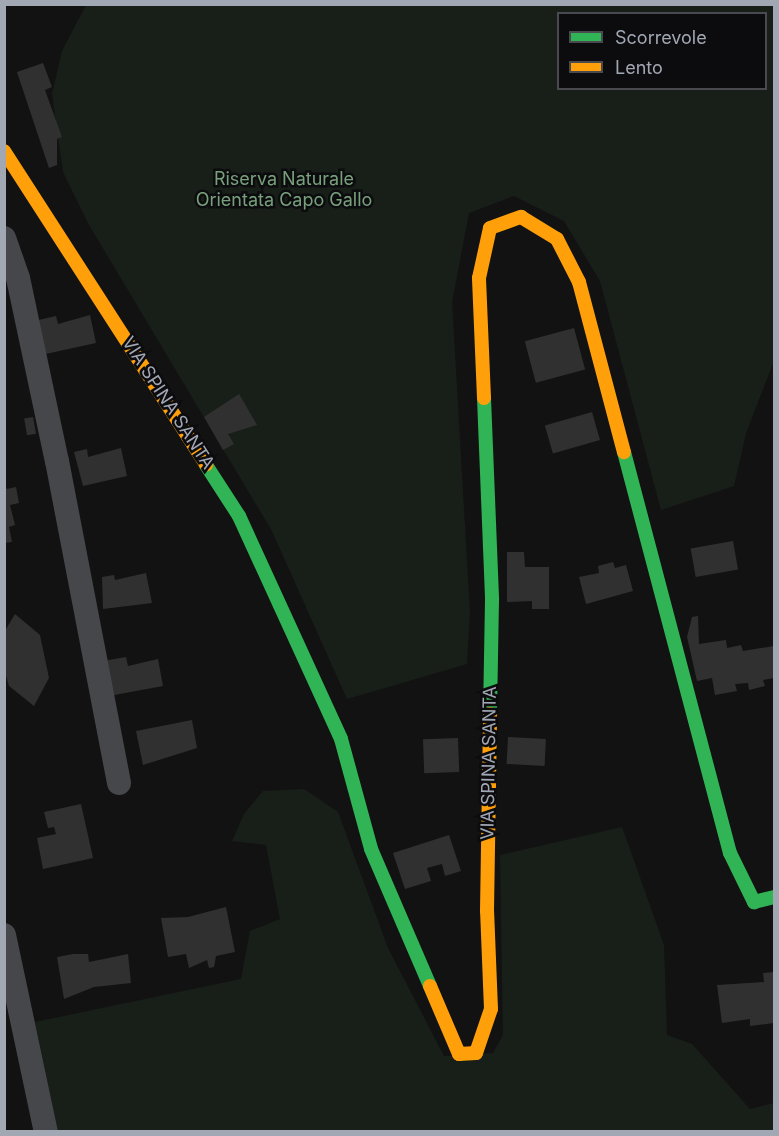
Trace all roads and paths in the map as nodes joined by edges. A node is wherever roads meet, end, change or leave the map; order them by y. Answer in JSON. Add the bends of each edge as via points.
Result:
{"nodes":[{"id":1,"x":4,"y":151,"type":"edge"},
{"id":2,"x":4,"y":238,"type":"edge"},
{"id":3,"x":119,"y":783,"type":"dead end"},
{"id":4,"x":774,"y":897,"type":"edge"},
{"id":5,"x":4,"y":935,"type":"edge"},
{"id":6,"x":46,"y":1131,"type":"edge"}],
"edges":[{"from":1,"to":4,"type":"street","name":"VIA SPINA SANTA","via":[[240,516],[341,739],[371,849],[459,1054],[477,1053],[490,1009],[487,911],[492,600],[479,278],[490,228],[521,217],[557,238],[579,282],[730,853],[754,902]]},
{"from":2,"to":3,"type":"street","via":[[18,278]]},
{"from":5,"to":6,"type":"street"}]}
